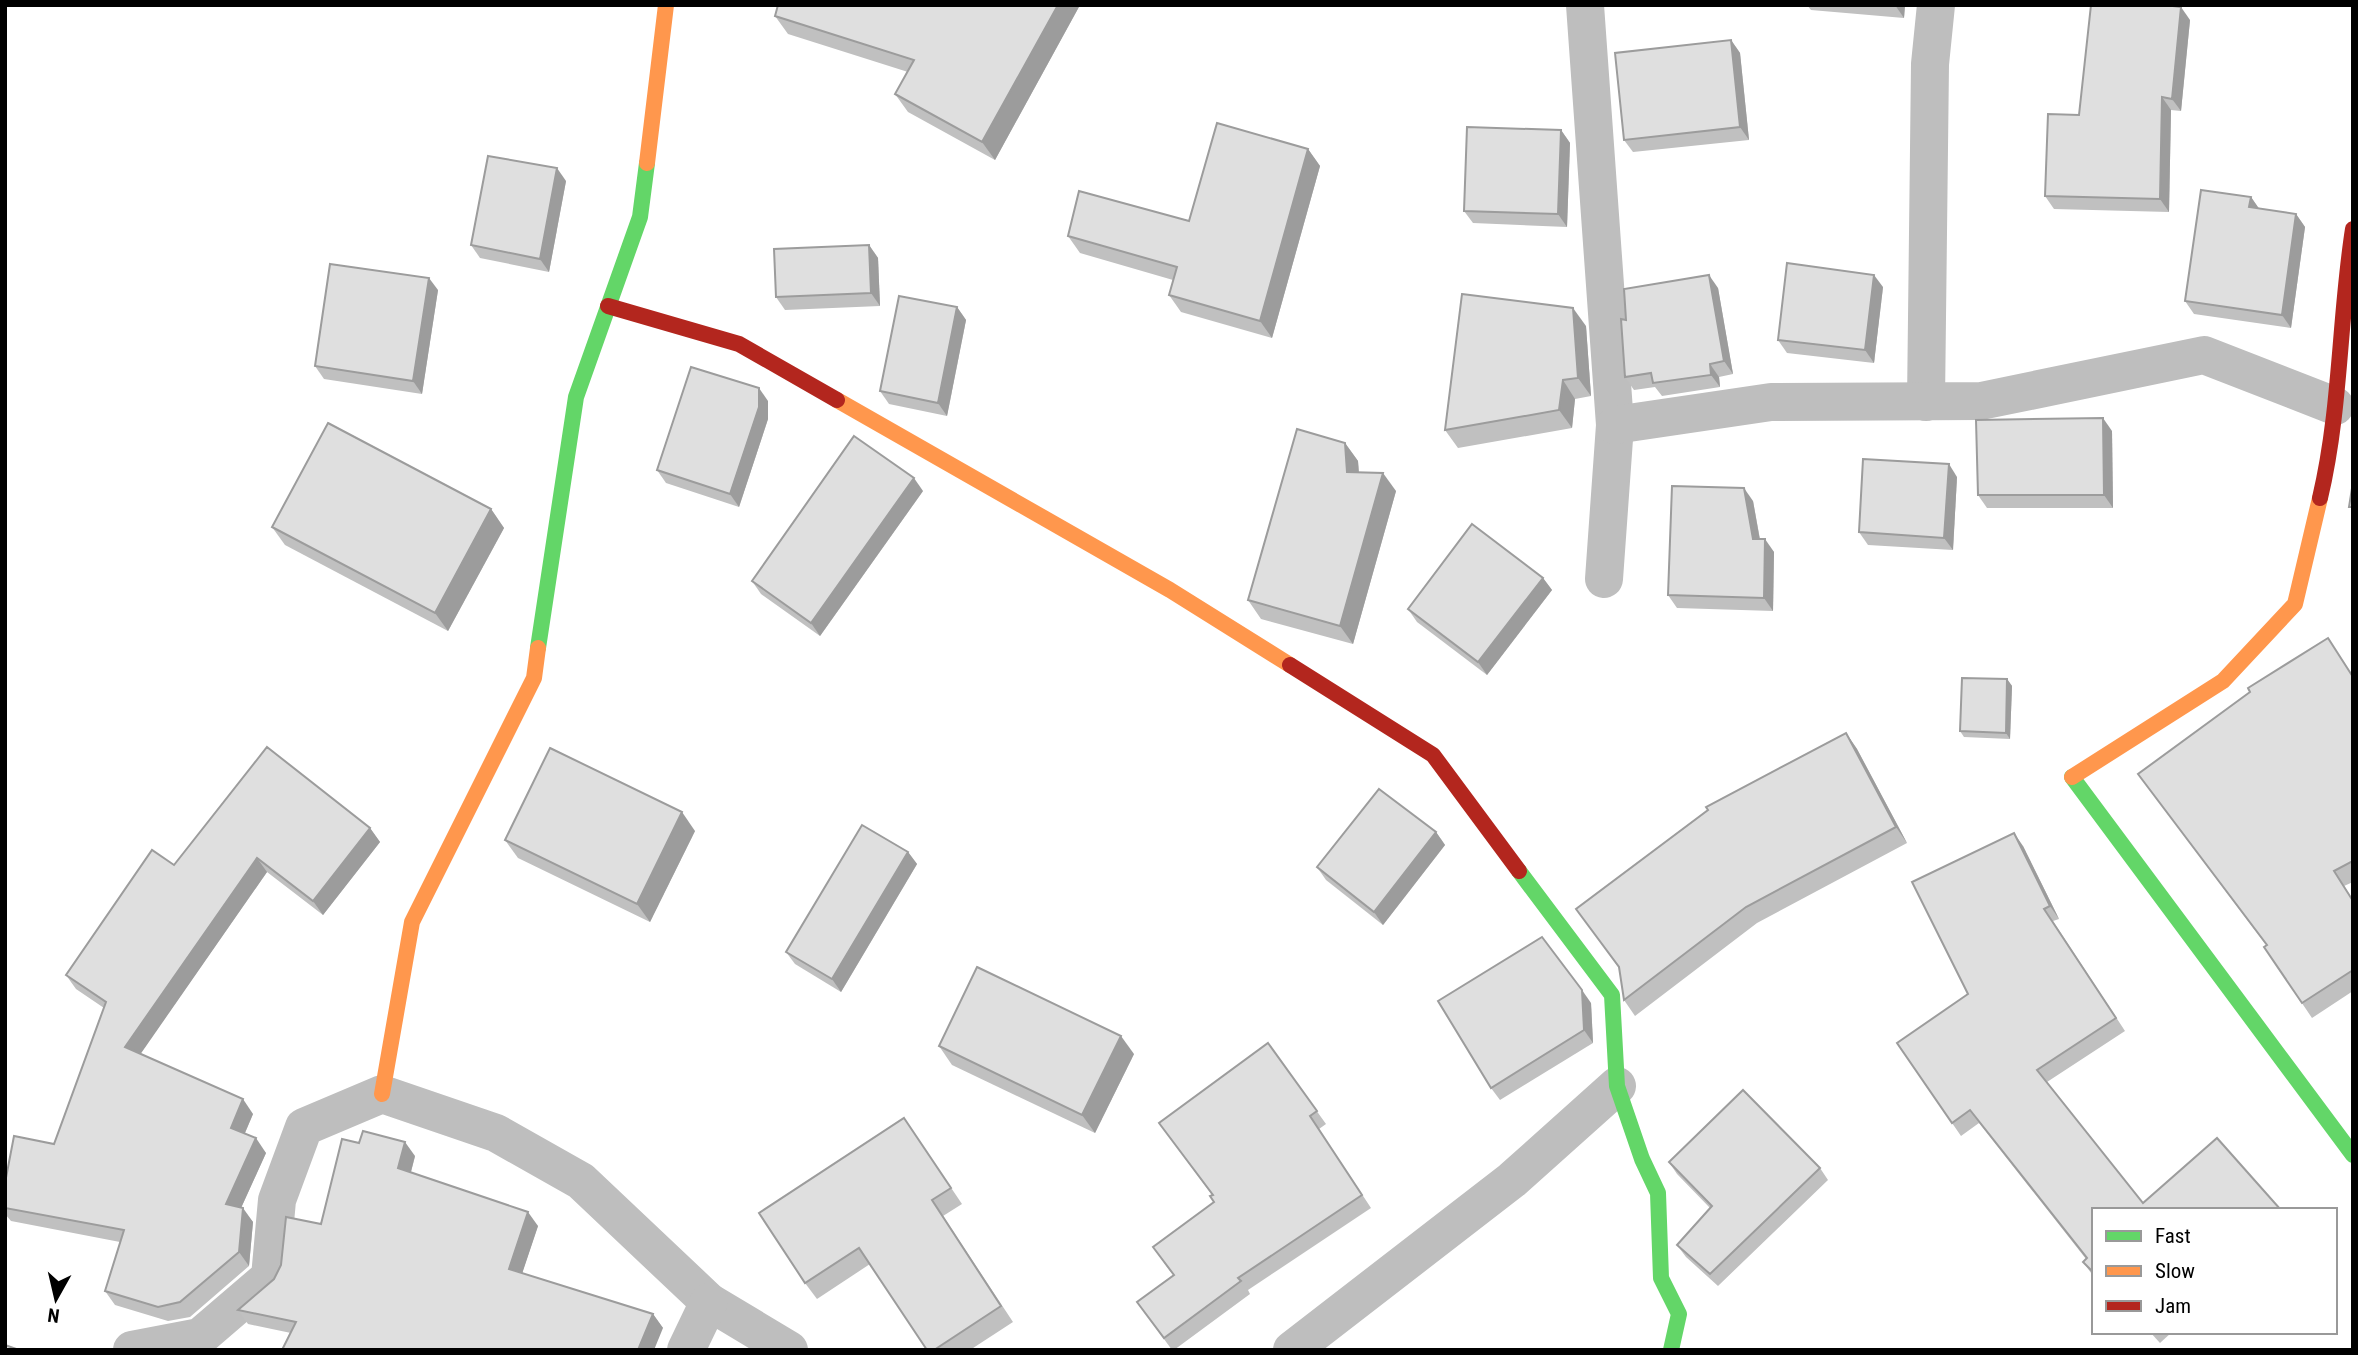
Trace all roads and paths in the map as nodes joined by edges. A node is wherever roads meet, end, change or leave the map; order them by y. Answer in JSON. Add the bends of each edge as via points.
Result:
{"nodes":[{"id":1,"x":666,"y":5,"type":"edge"},
{"id":2,"x":1586,"y":5,"type":"edge"},
{"id":3,"x":1936,"y":5,"type":"edge"},
{"id":4,"x":2353,"y":229,"type":"edge"},
{"id":5,"x":608,"y":306,"type":"junction"},
{"id":6,"x":1926,"y":402,"type":"junction"},
{"id":7,"x":2335,"y":406,"type":"junction"},
{"id":8,"x":1615,"y":425,"type":"junction"},
{"id":9,"x":1604,"y":579,"type":"dead end"},
{"id":10,"x":1617,"y":1086,"type":"junction"},
{"id":11,"x":382,"y":1094,"type":"junction"},
{"id":12,"x":2353,"y":1155,"type":"edge"},
{"id":13,"x":709,"y":1302,"type":"junction"},
{"id":14,"x":132,"y":1350,"type":"edge"},
{"id":15,"x":686,"y":1350,"type":"edge"},
{"id":16,"x":789,"y":1350,"type":"edge"},
{"id":17,"x":1292,"y":1350,"type":"edge"},
{"id":18,"x":1671,"y":1350,"type":"edge"}],
"edges":[{"from":1,"to":5,"type":"street","via":[[640,217]]},
{"from":2,"to":8,"type":"street"},
{"from":3,"to":6,"type":"street","via":[[1930,64]]},
{"from":4,"to":7,"type":"street"},
{"from":5,"to":10,"type":"street","via":[[739,344],[1170,590],[1433,755],[1612,995]]},
{"from":5,"to":11,"type":"street","via":[[576,397],[534,678],[412,922]]},
{"from":6,"to":7,"type":"street","via":[[1981,401],[2204,355]]},
{"from":6,"to":8,"type":"street","via":[[1771,402]]},
{"from":7,"to":12,"type":"street","via":[[2331,453],[2295,604],[2223,681],[2071,778]]},
{"from":8,"to":9,"type":"street"},
{"from":10,"to":17,"type":"street","via":[[1512,1180]]},
{"from":10,"to":18,"type":"street","via":[[1658,1193],[1661,1278],[1679,1314]]},
{"from":11,"to":13,"type":"street","via":[[496,1133],[581,1181]]},
{"from":11,"to":14,"type":"street","via":[[304,1127],[277,1200],[270,1277],[200,1337]]},
{"from":13,"to":15,"type":"street"},
{"from":13,"to":16,"type":"street"}]}
